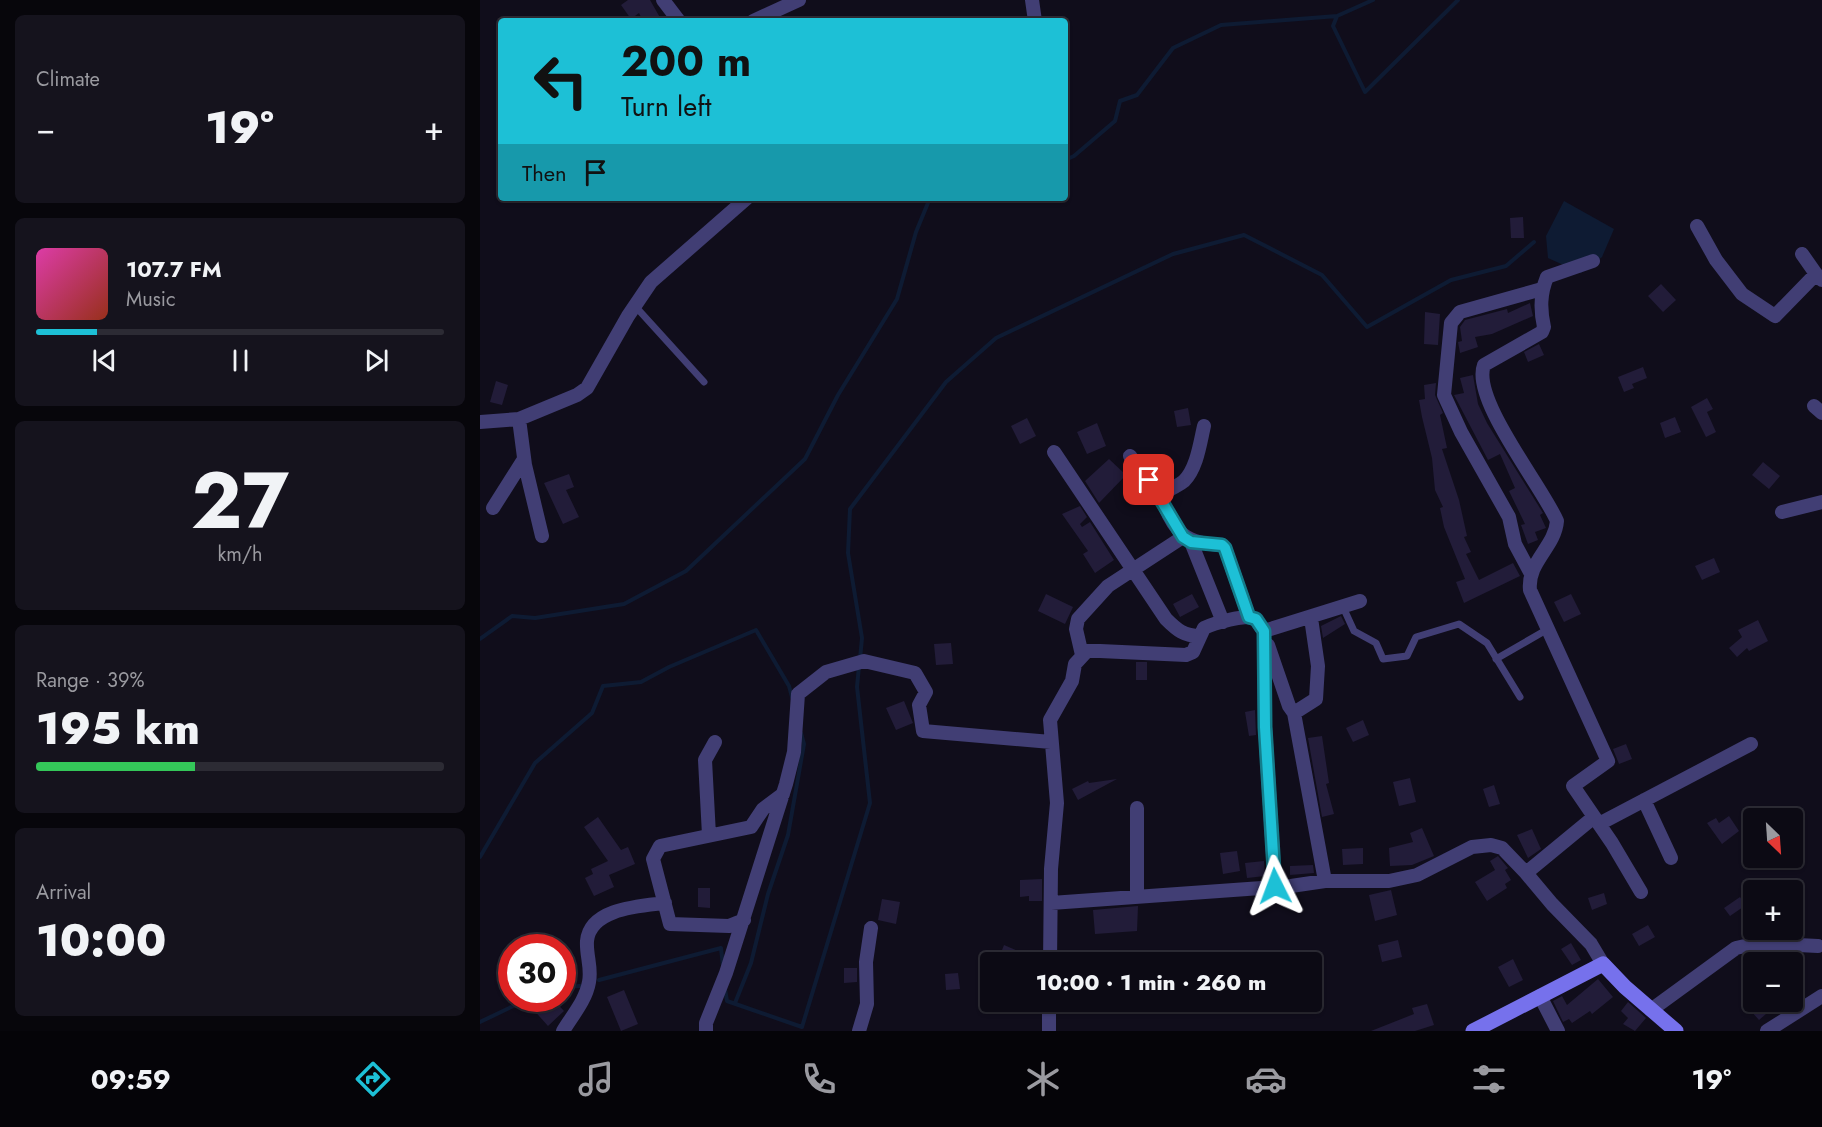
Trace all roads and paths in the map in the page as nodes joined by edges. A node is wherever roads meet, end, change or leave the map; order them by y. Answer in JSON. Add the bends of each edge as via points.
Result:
{"nodes":[{"id":1,"x":663,"y":0,"type":"edge"},
{"id":2,"x":799,"y":0,"type":"edge"},
{"id":3,"x":1032,"y":0,"type":"edge"},
{"id":4,"x":675,"y":18,"type":"edge"},
{"id":5,"x":760,"y":18,"type":"edge"},
{"id":6,"x":1035,"y":18,"type":"edge"},
{"id":7,"x":744,"y":201,"type":"edge"},
{"id":8,"x":1697,"y":226,"type":"dead end"},
{"id":9,"x":1802,"y":254,"type":"dead end"},
{"id":10,"x":1593,"y":261,"type":"dead end"},
{"id":11,"x":1819,"y":277,"type":"edge"},
{"id":12,"x":1542,"y":289,"type":"junction"},
{"id":13,"x":635,"y":306,"type":"junction"},
{"id":14,"x":704,"y":382,"type":"dead end"},
{"id":15,"x":519,"y":418,"type":"junction"},
{"id":16,"x":480,"y":422,"type":"edge"},
{"id":17,"x":1204,"y":426,"type":"dead end"},
{"id":18,"x":1054,"y":452,"type":"dead end"},
{"id":19,"x":1130,"y":456,"type":"dead end"},
{"id":20,"x":524,"y":459,"type":"junction"},
{"id":21,"x":1162,"y":499,"type":"junction"},
{"id":22,"x":1822,"y":502,"type":"edge"},
{"id":23,"x":493,"y":508,"type":"dead end"},
{"id":24,"x":1782,"y":512,"type":"dead end"},
{"id":25,"x":542,"y":536,"type":"dead end"},
{"id":26,"x":1187,"y":540,"type":"junction"},
{"id":27,"x":1132,"y":568,"type":"junction"},
{"id":28,"x":1530,"y":572,"type":"junction"},
{"id":29,"x":1360,"y":602,"type":"dead end"},
{"id":30,"x":1343,"y":607,"type":"junction"},
{"id":31,"x":1249,"y":617,"type":"junction"},
{"id":32,"x":1311,"y":618,"type":"junction"},
{"id":33,"x":1223,"y":622,"type":"junction"},
{"id":34,"x":1548,"y":629,"type":"junction"},
{"id":35,"x":1264,"y":631,"type":"junction"},
{"id":36,"x":1200,"y":636,"type":"junction"},
{"id":37,"x":1082,"y":655,"type":"junction"},
{"id":38,"x":1496,"y":659,"type":"junction"},
{"id":39,"x":1520,"y":697,"type":"dead end"},
{"id":40,"x":1294,"y":713,"type":"junction"},
{"id":41,"x":715,"y":742,"type":"dead end"},
{"id":42,"x":1052,"y":742,"type":"junction"},
{"id":43,"x":1751,"y":744,"type":"dead end"},
{"id":44,"x":783,"y":794,"type":"junction"},
{"id":45,"x":1644,"y":800,"type":"junction"},
{"id":46,"x":1137,"y":808,"type":"dead end"},
{"id":47,"x":1596,"y":821,"type":"junction"},
{"id":48,"x":709,"y":836,"type":"junction"},
{"id":49,"x":1671,"y":858,"type":"dead end"},
{"id":50,"x":1526,"y":873,"type":"junction"},
{"id":51,"x":1325,"y":881,"type":"junction"},
{"id":52,"x":1275,"y":886,"type":"junction"},
{"id":53,"x":1641,"y":892,"type":"dead end"},
{"id":54,"x":1137,"y":897,"type":"junction"},
{"id":55,"x":664,"y":903,"type":"junction"},
{"id":56,"x":1051,"y":903,"type":"junction"},
{"id":57,"x":744,"y":920,"type":"junction"},
{"id":58,"x":871,"y":928,"type":"dead end"},
{"id":59,"x":1818,"y":946,"type":"dead end"},
{"id":60,"x":1050,"y":952,"type":"edge"},
{"id":61,"x":1603,"y":964,"type":"junction"},
{"id":62,"x":1540,"y":996,"type":"junction"},
{"id":63,"x":1822,"y":996,"type":"edge"},
{"id":64,"x":1651,"y":1010,"type":"junction"},
{"id":65,"x":1049,"y":1012,"type":"edge"},
{"id":66,"x":563,"y":1031,"type":"edge"},
{"id":67,"x":706,"y":1031,"type":"edge"},
{"id":68,"x":859,"y":1031,"type":"edge"},
{"id":69,"x":1049,"y":1031,"type":"edge"},
{"id":70,"x":1473,"y":1031,"type":"edge"},
{"id":71,"x":1558,"y":1031,"type":"edge"},
{"id":72,"x":1676,"y":1031,"type":"edge"},
{"id":73,"x":1767,"y":1031,"type":"edge"}],
"edges":[{"from":1,"to":4,"type":"street"},
{"from":2,"to":5,"type":"street"},
{"from":3,"to":6,"type":"street"},
{"from":7,"to":13,"type":"street","via":[[651,282]]},
{"from":8,"to":11,"type":"street","via":[[1742,294],[1775,316]]},
{"from":9,"to":11,"type":"street"},
{"from":10,"to":12,"type":"street","via":[[1547,277]]},
{"from":12,"to":28,"type":"street","via":[[1542,332],[1484,365],[1482,372],[1494,413],[1557,521],[1556,532]]},
{"from":12,"to":28,"type":"street","via":[[1460,312],[1451,323],[1444,395],[1509,517],[1515,544]]},
{"from":13,"to":14,"type":"lane"},
{"from":13,"to":15,"type":"street","via":[[587,388],[577,396]]},
{"from":15,"to":16,"type":"street"},
{"from":15,"to":20,"type":"street"},
{"from":17,"to":21,"type":"street","via":[[1185,480],[1165,492]]},
{"from":18,"to":27,"type":"street"},
{"from":19,"to":21,"type":"street"},
{"from":20,"to":23,"type":"street"},
{"from":20,"to":25,"type":"street"},
{"from":21,"to":26,"type":"street"},
{"from":22,"to":24,"type":"street"},
{"from":26,"to":27,"type":"street"},
{"from":26,"to":31,"type":"street","via":[[1225,548]]},
{"from":26,"to":33,"type":"street"},
{"from":27,"to":36,"type":"street","via":[[1178,631]]},
{"from":27,"to":37,"type":"street","via":[[1108,586],[1078,619],[1076,629]]},
{"from":28,"to":34,"type":"street","via":[[1530,590]]},
{"from":29,"to":30,"type":"street"},
{"from":30,"to":32,"type":"street"},
{"from":30,"to":38,"type":"lane","via":[[1354,631],[1376,643],[1383,659],[1407,656],[1416,637],[1459,624],[1487,643]]},
{"from":31,"to":33,"type":"street"},
{"from":31,"to":35,"type":"street","via":[[1256,619]]},
{"from":32,"to":35,"type":"street"},
{"from":32,"to":40,"type":"street","via":[[1318,666],[1316,699]]},
{"from":33,"to":36,"type":"street","via":[[1204,628]]},
{"from":34,"to":38,"type":"lane"},
{"from":34,"to":47,"type":"street","via":[[1608,761],[1573,786]]},
{"from":35,"to":40,"type":"street"},
{"from":35,"to":52,"type":"street","via":[[1265,727]]},
{"from":36,"to":37,"type":"street","via":[[1193,652],[1186,655],[1087,651]]},
{"from":37,"to":42,"type":"street","via":[[1050,720]]},
{"from":38,"to":39,"type":"lane"},
{"from":40,"to":51,"type":"street"},
{"from":41,"to":48,"type":"street","via":[[705,760]]},
{"from":42,"to":44,"type":"street","via":[[922,731],[919,705],[926,692],[915,673],[864,661],[826,672],[798,694],[794,752]]},
{"from":42,"to":56,"type":"street","via":[[1057,803]]},
{"from":43,"to":45,"type":"street"},
{"from":44,"to":48,"type":"street","via":[[763,810],[751,827]]},
{"from":44,"to":57,"type":"street"},
{"from":45,"to":47,"type":"street"},
{"from":45,"to":49,"type":"street"},
{"from":46,"to":54,"type":"street"},
{"from":47,"to":50,"type":"street"},
{"from":47,"to":53,"type":"street"},
{"from":48,"to":55,"type":"street","via":[[660,846],[655,851],[653,859]]},
{"from":50,"to":51,"type":"street","via":[[1502,848],[1491,845],[1472,847],[1417,875],[1389,881]]},
{"from":50,"to":61,"type":"street","via":[[1591,944]]},
{"from":51,"to":52,"type":"street"},
{"from":52,"to":54,"type":"street"},
{"from":54,"to":56,"type":"street"},
{"from":55,"to":57,"type":"street","via":[[668,922],[673,926],[729,926]]},
{"from":55,"to":66,"type":"street","via":[[627,907],[609,914],[590,930],[589,984]]},
{"from":56,"to":60,"type":"street"},
{"from":57,"to":67,"type":"street"},
{"from":58,"to":68,"type":"street","via":[[866,962],[867,1004]]},
{"from":59,"to":64,"type":"street","via":[[1758,943],[1736,948]]},
{"from":61,"to":62,"type":"street"},
{"from":61,"to":64,"type":"street"},
{"from":62,"to":70,"type":"street"},
{"from":62,"to":71,"type":"street"},
{"from":63,"to":73,"type":"street"},
{"from":64,"to":72,"type":"street"},
{"from":65,"to":69,"type":"street"}]}
